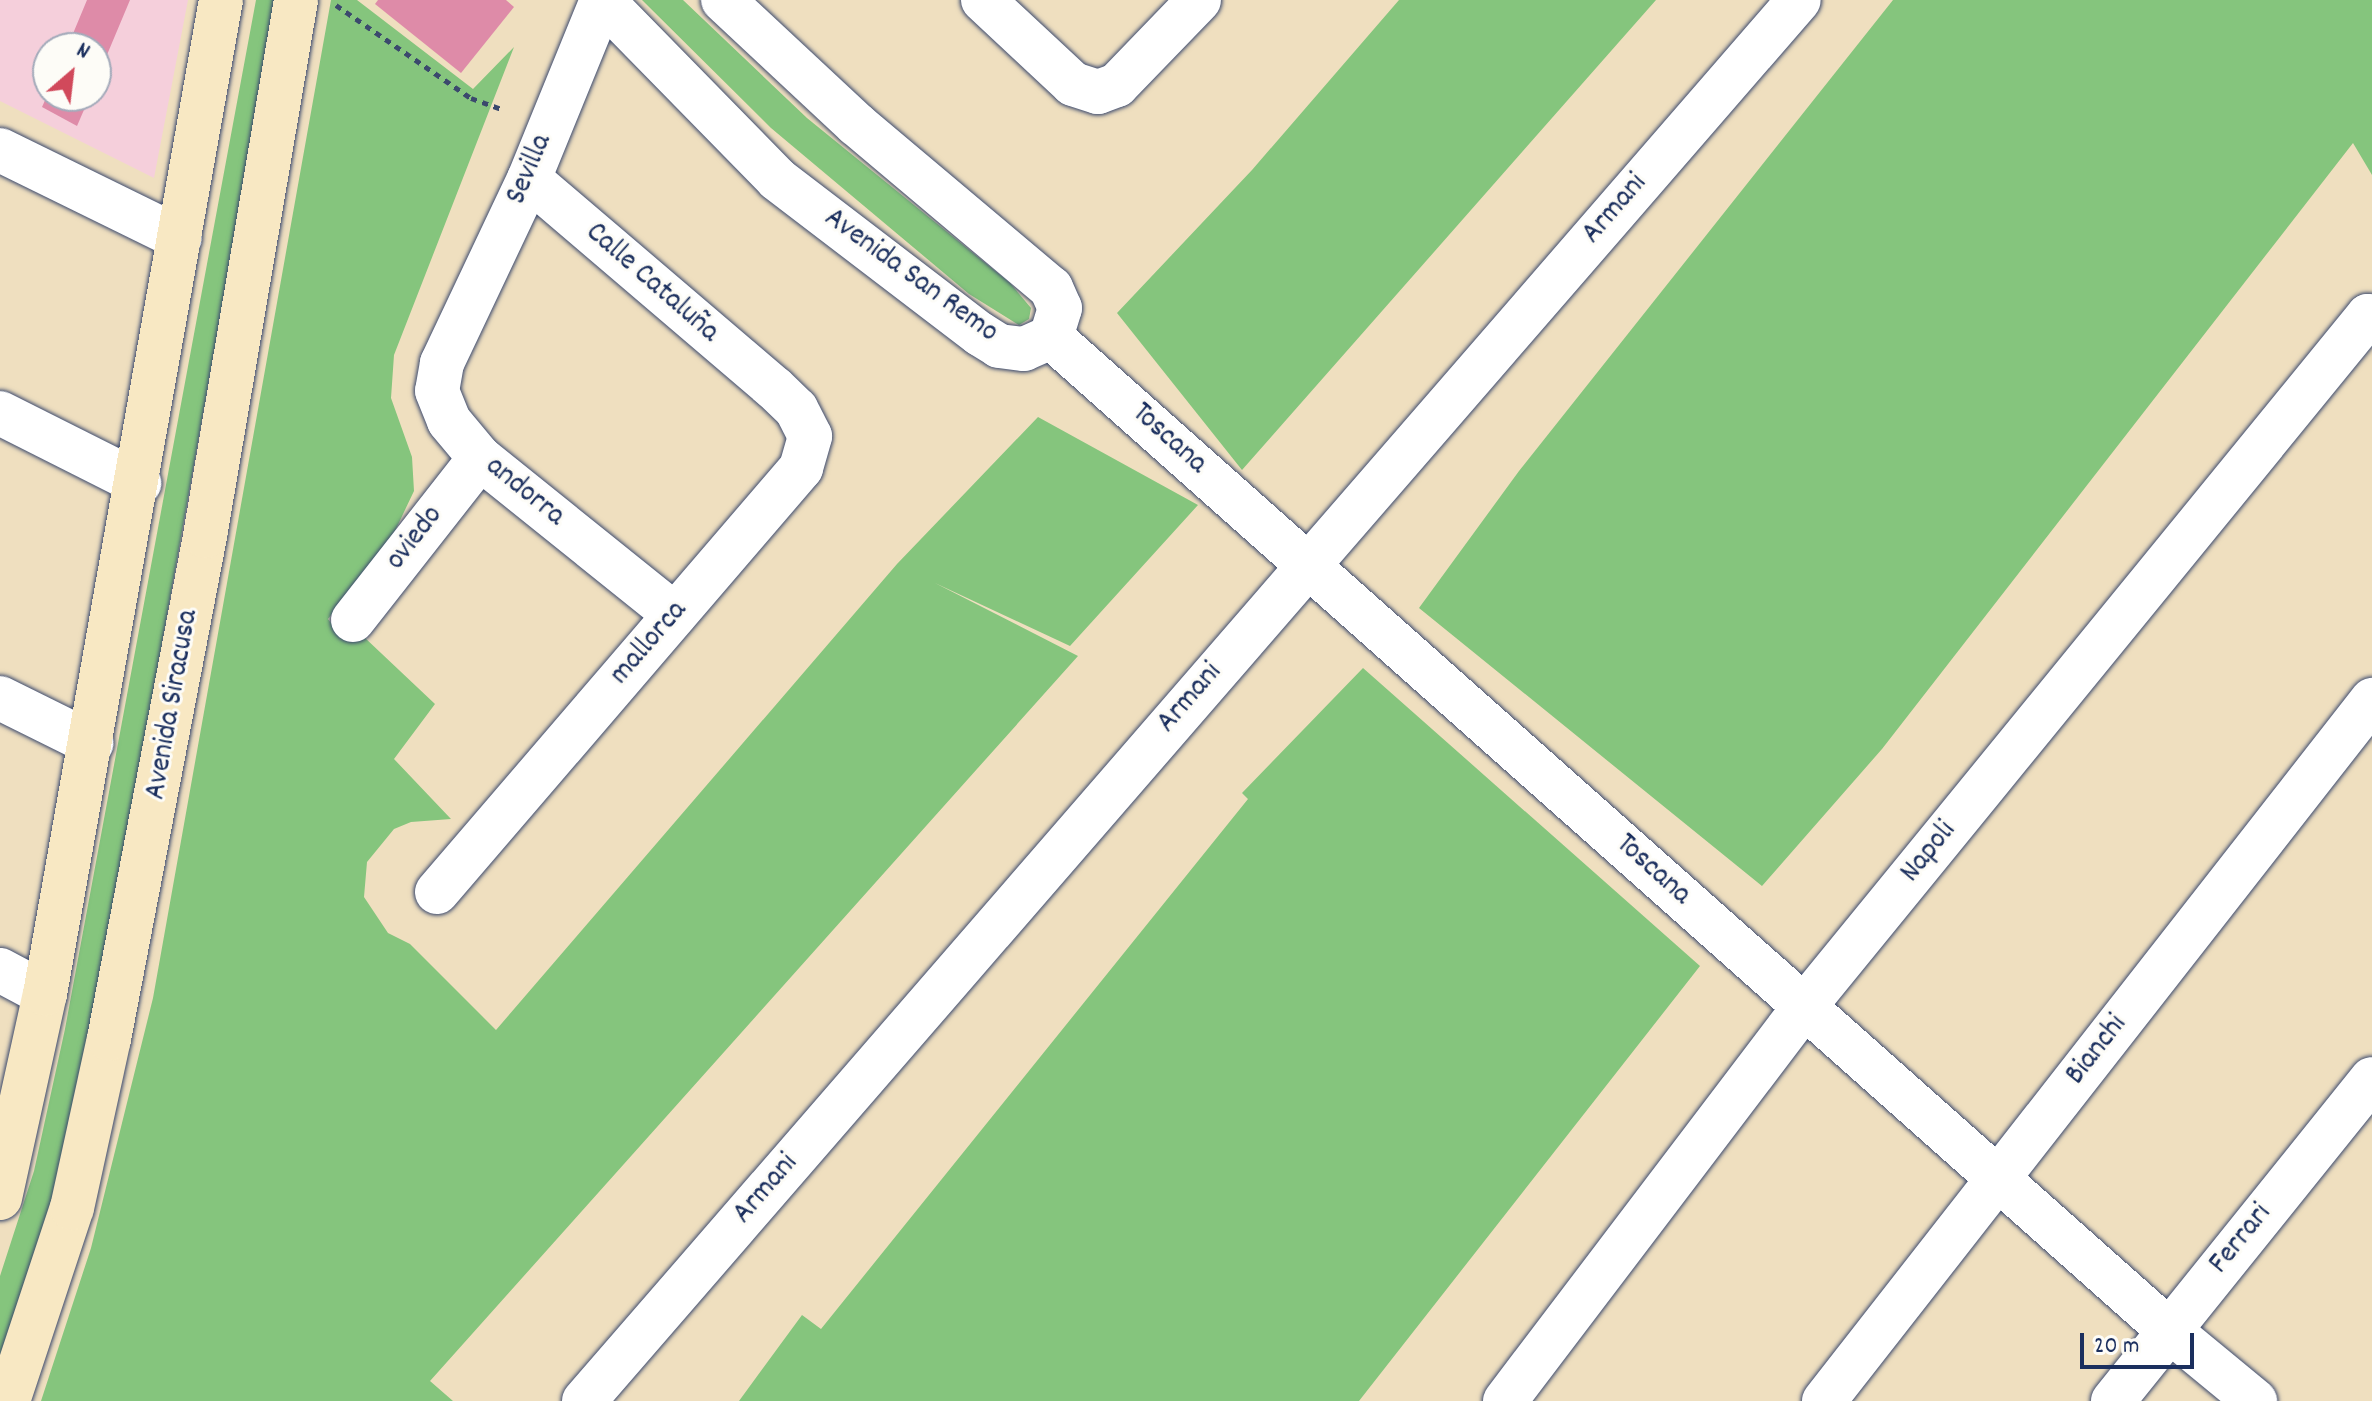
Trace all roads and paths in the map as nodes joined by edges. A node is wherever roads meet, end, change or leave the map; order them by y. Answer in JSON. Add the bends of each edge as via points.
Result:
{"nodes":[{"id":1,"x":221,"y":0,"type":"edge"},
{"id":2,"x":602,"y":0,"type":"edge"},
{"id":3,"x":723,"y":0,"type":"edge"},
{"id":4,"x":983,"y":0,"type":"edge"},
{"id":5,"x":1199,"y":0,"type":"edge"},
{"id":6,"x":1799,"y":0,"type":"edge"},
{"id":7,"x":314,"y":1,"type":"edge"},
{"id":8,"x":504,"y":110,"type":"dead end"},
{"id":9,"x":0,"y":150,"type":"edge"},
{"id":10,"x":529,"y":179,"type":"junction"},
{"id":11,"x":180,"y":238,"type":"junction"},
{"id":12,"x":2370,"y":317,"type":"edge"},
{"id":13,"x":1051,"y":337,"type":"junction"},
{"id":14,"x":774,"y":388,"type":"joint"},
{"id":15,"x":0,"y":413,"type":"edge"},
{"id":16,"x":446,"y":414,"type":"junction"},
{"id":17,"x":480,"y":458,"type":"junction"},
{"id":18,"x":139,"y":483,"type":"junction"},
{"id":19,"x":430,"y":521,"type":"junction"},
{"id":20,"x":1307,"y":564,"type":"junction"},
{"id":21,"x":675,"y":615,"type":"junction"},
{"id":22,"x":353,"y":620,"type":"dead end"},
{"id":23,"x":0,"y":698,"type":"edge"},
{"id":24,"x":2372,"y":700,"type":"edge"},
{"id":25,"x":91,"y":743,"type":"junction"},
{"id":26,"x":437,"y":892,"type":"dead end"},
{"id":27,"x":0,"y":970,"type":"edge"},
{"id":28,"x":45,"y":994,"type":"junction"},
{"id":29,"x":1804,"y":1007,"type":"junction"},
{"id":30,"x":2372,"y":1079,"type":"edge"},
{"id":31,"x":2000,"y":1178,"type":"junction"},
{"id":32,"x":0,"y":1198,"type":"edge"},
{"id":33,"x":2170,"y":1329,"type":"junction"},
{"id":34,"x":8,"y":1401,"type":"edge"},
{"id":35,"x":584,"y":1401,"type":"edge"},
{"id":36,"x":1505,"y":1401,"type":"edge"},
{"id":37,"x":1824,"y":1401,"type":"edge"},
{"id":38,"x":2113,"y":1401,"type":"edge"},
{"id":39,"x":2255,"y":1401,"type":"edge"}],
"edges":[{"from":1,"to":11,"type":"street"},
{"from":2,"to":10,"type":"street","name":"Sevilla"},
{"from":2,"to":13,"type":"street","name":"Avenida San Remo","via":[[777,179],[980,334],[999,346],[1024,349]]},
{"from":3,"to":13,"type":"street","via":[[856,124],[1051,288],[1060,308]]},
{"from":4,"to":5,"type":"street","via":[[1073,84],[1098,92],[1117,85]]},
{"from":6,"to":20,"type":"street","name":"Armani"},
{"from":7,"to":8,"type":"path","via":[[471,98]]},
{"from":7,"to":34,"type":"street","name":"Avenida Siracusa","via":[[72,1208]]},
{"from":9,"to":11,"type":"street"},
{"from":10,"to":14,"type":"street","name":"Calle Cataluña"},
{"from":10,"to":16,"type":"street","name":"Sevilla","via":[[454,337],[437,391]]},
{"from":11,"to":18,"type":"street"},
{"from":12,"to":29,"type":"street","name":"Napoli"},
{"from":13,"to":20,"type":"street","name":"Toscana"},
{"from":14,"to":21,"type":"street","name":"mallorca","via":[[796,409],[810,436],[801,468]]},
{"from":15,"to":18,"type":"street"},
{"from":16,"to":17,"type":"street","name":"andorra"},
{"from":16,"to":19,"type":"street","via":[[447,457]]},
{"from":17,"to":19,"type":"street","name":"oviedo"},
{"from":17,"to":21,"type":"street","name":"andorra"},
{"from":18,"to":25,"type":"street"},
{"from":19,"to":22,"type":"street","name":"oviedo"},
{"from":20,"to":29,"type":"street","name":"Toscana"},
{"from":20,"to":35,"type":"street","name":"Armani"},
{"from":21,"to":26,"type":"street","name":"mallorca"},
{"from":23,"to":25,"type":"street"},
{"from":24,"to":31,"type":"street","name":"Bianchi"},
{"from":25,"to":28,"type":"street"},
{"from":27,"to":28,"type":"street"},
{"from":28,"to":32,"type":"street"},
{"from":29,"to":31,"type":"street","name":"Toscana"},
{"from":29,"to":36,"type":"street","name":"Napoli"},
{"from":30,"to":33,"type":"street","name":"Ferrari"},
{"from":31,"to":33,"type":"street","name":"Toscana"},
{"from":31,"to":37,"type":"street","name":"Bianchi"},
{"from":33,"to":38,"type":"street","name":"Ferrari"},
{"from":33,"to":39,"type":"street","name":"Toscana"}]}
